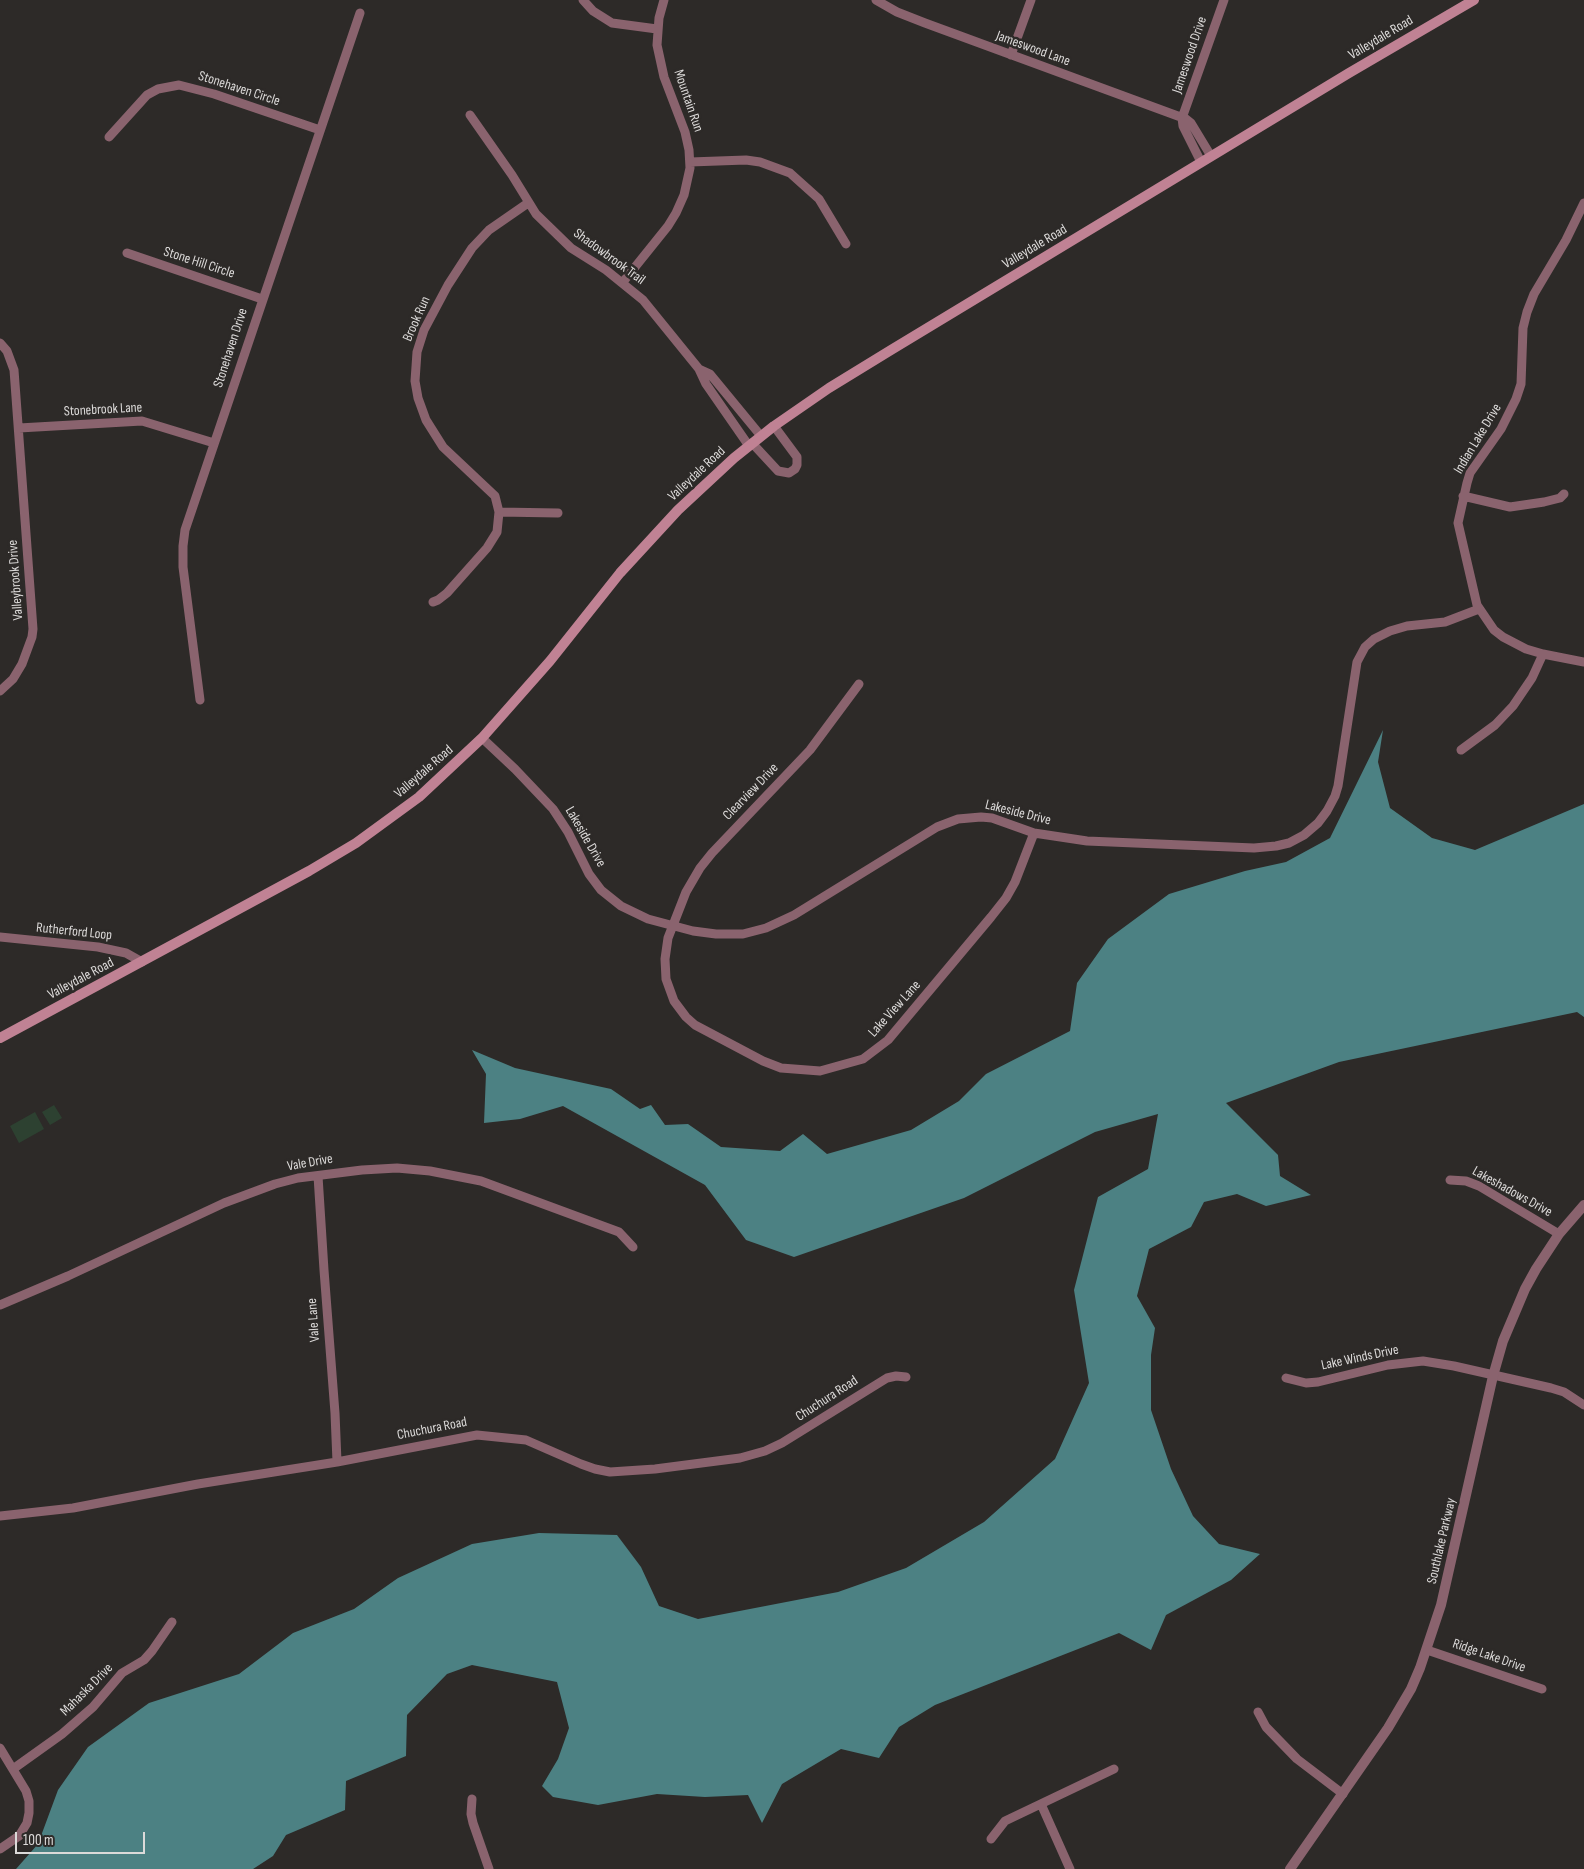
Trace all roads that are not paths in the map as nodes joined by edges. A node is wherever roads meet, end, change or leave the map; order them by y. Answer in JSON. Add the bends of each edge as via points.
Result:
{"nodes":[{"id":1,"x":583,"y":0,"type":"edge"},
{"id":2,"x":664,"y":0,"type":"edge"},
{"id":3,"x":876,"y":0,"type":"edge"},
{"id":4,"x":1031,"y":0,"type":"edge"},
{"id":5,"x":1224,"y":0,"type":"edge"},
{"id":6,"x":1474,"y":0,"type":"edge"},
{"id":7,"x":360,"y":13,"type":"dead end"},
{"id":8,"x":657,"y":29,"type":"junction"},
{"id":9,"x":1011,"y":55,"type":"junction"},
{"id":10,"x":470,"y":116,"type":"dead end"},
{"id":11,"x":1182,"y":118,"type":"junction"},
{"id":12,"x":320,"y":130,"type":"junction"},
{"id":13,"x":109,"y":137,"type":"dead end"},
{"id":14,"x":1211,"y":156,"type":"junction"},
{"id":15,"x":690,"y":162,"type":"junction"},
{"id":16,"x":1202,"y":162,"type":"junction"},
{"id":17,"x":1584,"y":203,"type":"edge"},
{"id":18,"x":528,"y":204,"type":"junction"},
{"id":19,"x":846,"y":244,"type":"dead end"},
{"id":20,"x":127,"y":253,"type":"dead end"},
{"id":21,"x":622,"y":282,"type":"junction"},
{"id":22,"x":262,"y":299,"type":"junction"},
{"id":23,"x":0,"y":343,"type":"edge"},
{"id":24,"x":699,"y":369,"type":"junction"},
{"id":25,"x":774,"y":426,"type":"junction"},
{"id":26,"x":20,"y":428,"type":"junction"},
{"id":27,"x":754,"y":442,"type":"junction"},
{"id":28,"x":214,"y":443,"type":"junction"},
{"id":29,"x":1564,"y":494,"type":"dead end"},
{"id":30,"x":1463,"y":496,"type":"junction"},
{"id":31,"x":499,"y":512,"type":"junction"},
{"id":32,"x":558,"y":513,"type":"dead end"},
{"id":33,"x":433,"y":602,"type":"dead end"},
{"id":34,"x":1479,"y":609,"type":"junction"},
{"id":35,"x":1542,"y":654,"type":"junction"},
{"id":36,"x":1584,"y":662,"type":"edge"},
{"id":37,"x":859,"y":684,"type":"dead end"},
{"id":38,"x":0,"y":691,"type":"edge"},
{"id":39,"x":200,"y":700,"type":"dead end"},
{"id":40,"x":482,"y":738,"type":"junction"},
{"id":41,"x":1461,"y":750,"type":"dead end"},
{"id":42,"x":1034,"y":833,"type":"junction"},
{"id":43,"x":672,"y":926,"type":"junction"},
{"id":44,"x":0,"y":937,"type":"edge"},
{"id":45,"x":142,"y":962,"type":"junction"},
{"id":46,"x":0,"y":1038,"type":"edge"},
{"id":47,"x":318,"y":1176,"type":"junction"},
{"id":48,"x":1450,"y":1180,"type":"dead end"},
{"id":49,"x":1584,"y":1205,"type":"edge"},
{"id":50,"x":1559,"y":1234,"type":"junction"},
{"id":51,"x":634,"y":1247,"type":"dead end"},
{"id":52,"x":0,"y":1305,"type":"edge"},
{"id":53,"x":1493,"y":1376,"type":"junction"},
{"id":54,"x":906,"y":1377,"type":"dead end"},
{"id":55,"x":1286,"y":1378,"type":"dead end"},
{"id":56,"x":1584,"y":1405,"type":"edge"},
{"id":57,"x":337,"y":1462,"type":"junction"},
{"id":58,"x":0,"y":1516,"type":"edge"},
{"id":59,"x":172,"y":1622,"type":"dead end"},
{"id":60,"x":1427,"y":1650,"type":"junction"},
{"id":61,"x":1542,"y":1689,"type":"dead end"},
{"id":62,"x":1258,"y":1712,"type":"dead end"},
{"id":63,"x":0,"y":1748,"type":"edge"},
{"id":64,"x":13,"y":1769,"type":"junction"},
{"id":65,"x":1114,"y":1769,"type":"dead end"},
{"id":66,"x":1343,"y":1794,"type":"junction"},
{"id":67,"x":472,"y":1799,"type":"dead end"},
{"id":68,"x":1041,"y":1804,"type":"junction"},
{"id":69,"x":992,"y":1839,"type":"dead end"},
{"id":70,"x":0,"y":1849,"type":"edge"},
{"id":71,"x":489,"y":1869,"type":"edge"},
{"id":72,"x":1070,"y":1869,"type":"edge"},
{"id":73,"x":1290,"y":1869,"type":"edge"}],
"edges":[{"from":1,"to":8,"type":"street","via":[[612,23]]},
{"from":2,"to":8,"type":"street","name":"Mountain Run"},
{"from":3,"to":9,"type":"street","name":"Jameswood Lane","via":[[897,12]]},
{"from":4,"to":9,"type":"street"},
{"from":5,"to":11,"type":"street","name":"Jameswood Drive"},
{"from":6,"to":14,"type":"main road","name":"Valleydale Road"},
{"from":7,"to":12,"type":"street","name":"Stonehaven Drive"},
{"from":8,"to":15,"type":"street","name":"Mountain Run","via":[[660,64],[685,132]]},
{"from":9,"to":11,"type":"street","name":"Jameswood Lane"},
{"from":10,"to":18,"type":"street","name":"Shadowbrook Trail","via":[[512,175]]},
{"from":11,"to":14,"type":"street","name":"Jameswood Lane","via":[[1191,123]]},
{"from":11,"to":16,"type":"street","via":[[1182,126]]},
{"from":12,"to":13,"type":"street","name":"Stonehaven Circle","via":[[179,85],[158,88],[147,94]]},
{"from":12,"to":22,"type":"street","name":"Stonehaven Drive"},
{"from":14,"to":16,"type":"main road","name":"Valleydale Road"},
{"from":15,"to":19,"type":"street","via":[[746,160],[790,173],[819,199]]},
{"from":15,"to":21,"type":"street","name":"Mountain Run","via":[[684,195],[676,213]]},
{"from":16,"to":25,"type":"main road","name":"Valleydale Road","via":[[828,388]]},
{"from":17,"to":30,"type":"street","name":"Indian Lake Drive","via":[[1527,312],[1523,328],[1521,384],[1514,405],[1470,473]]},
{"from":18,"to":21,"type":"street","name":"Shadowbrook Trail","via":[[571,248]]},
{"from":18,"to":31,"type":"street","name":"Brook Run","via":[[489,230],[465,258],[424,330],[416,362],[415,381],[426,420],[443,446],[495,496]]},
{"from":20,"to":22,"type":"street","name":"Stone Hill Circle"},
{"from":21,"to":24,"type":"street","name":"Shadowbrook Trail","via":[[643,300]]},
{"from":22,"to":28,"type":"street","name":"Stonehaven Drive"},
{"from":23,"to":26,"type":"street","name":"Valleybrook Drive","via":[[12,361]]},
{"from":24,"to":27,"type":"street","name":"Shadowbrook Trail","via":[[706,384]]},
{"from":24,"to":27,"type":"street","via":[[710,374]]},
{"from":25,"to":27,"type":"main road","name":"Valleydale Road"},
{"from":25,"to":27,"type":"street","via":[[797,458],[797,465],[790,473],[778,471]]},
{"from":26,"to":28,"type":"street","name":"Stonebrook Lane","via":[[142,421]]},
{"from":26,"to":38,"type":"street","name":"Valleybrook Drive","via":[[33,629],[22,664]]},
{"from":27,"to":40,"type":"main road","name":"Valleydale Road","via":[[684,504],[641,549]]},
{"from":28,"to":39,"type":"street","name":"Stonehaven Drive","via":[[188,519],[183,546]]},
{"from":29,"to":30,"type":"street","via":[[1544,502],[1510,507]]},
{"from":30,"to":34,"type":"street","name":"Indian Lake Drive","via":[[1458,518],[1460,535]]},
{"from":31,"to":32,"type":"street"},
{"from":31,"to":33,"type":"street","via":[[494,538],[447,593]]},
{"from":34,"to":35,"type":"street","name":"Indian Lake Drive","via":[[1503,637]]},
{"from":34,"to":42,"type":"street","name":"Lakeside Drive","via":[[1445,622],[1390,630],[1365,648],[1357,662],[1335,796],[1318,823],[1304,835],[1276,846],[1235,848],[1094,842]]},
{"from":35,"to":36,"type":"street","name":"Indian Lake Drive"},
{"from":35,"to":41,"type":"street","via":[[1532,678],[1513,706],[1495,725]]},
{"from":37,"to":43,"type":"street","name":"Clearview Drive","via":[[810,750],[700,868]]},
{"from":40,"to":43,"type":"street","name":"Lakeside Drive","via":[[553,809],[601,890],[631,912]]},
{"from":40,"to":45,"type":"main road","name":"Valleydale Road","via":[[431,787],[356,843]]},
{"from":42,"to":43,"type":"street","name":"Lakeside Drive","via":[[992,818],[958,818],[937,827],[824,898],[766,928],[735,935]]},
{"from":42,"to":43,"type":"street","name":"Lake View Lane","via":[[1006,898],[926,997],[879,1048],[863,1059],[831,1069],[781,1068],[718,1038],[691,1021],[674,1001],[666,979],[666,949]]},
{"from":44,"to":45,"type":"street","name":"Rutherford Loop","via":[[106,948],[126,953]]},
{"from":45,"to":46,"type":"main road","name":"Valleydale Road"},
{"from":47,"to":51,"type":"street","name":"Vale Drive","via":[[397,1168],[464,1178],[511,1191],[619,1232]]},
{"from":47,"to":52,"type":"street","name":"Vale Drive","via":[[274,1184],[224,1203]]},
{"from":47,"to":57,"type":"street","name":"Vale Lane"},
{"from":48,"to":50,"type":"street","name":"Lakeshadows Drive","via":[[1478,1186]]},
{"from":49,"to":50,"type":"street","name":"Southlake Parkway"},
{"from":50,"to":53,"type":"street","name":"Southlake Parkway","via":[[1525,1289]]},
{"from":53,"to":55,"type":"street","name":"Lake Winds Drive","via":[[1438,1363],[1414,1361],[1388,1364],[1318,1382]]},
{"from":53,"to":56,"type":"street","name":"Lake Winds Drive","via":[[1564,1392]]},
{"from":53,"to":60,"type":"street","name":"Southlake Parkway","via":[[1441,1605]]},
{"from":54,"to":57,"type":"street","name":"Chuchura Road","via":[[887,1378],[782,1443],[740,1458],[610,1472],[581,1464],[526,1440],[477,1435]]},
{"from":57,"to":58,"type":"street","name":"Chuchura Road","via":[[73,1508]]},
{"from":59,"to":64,"type":"street","name":"Mahaska Drive","via":[[144,1660],[122,1673],[93,1707],[62,1734]]},
{"from":60,"to":61,"type":"street","name":"Ridge Lake Drive"},
{"from":60,"to":66,"type":"street","name":"Southlake Parkway","via":[[1400,1709]]},
{"from":62,"to":66,"type":"street","via":[[1266,1726],[1297,1760]]},
{"from":63,"to":64,"type":"street"},
{"from":64,"to":70,"type":"street","via":[[26,1791],[29,1813],[19,1836]]},
{"from":65,"to":68,"type":"street"},
{"from":66,"to":73,"type":"street","name":"Southlake Parkway"},
{"from":67,"to":71,"type":"street","via":[[472,1823]]},
{"from":68,"to":69,"type":"street","via":[[1005,1821]]},
{"from":68,"to":72,"type":"street"}]}
